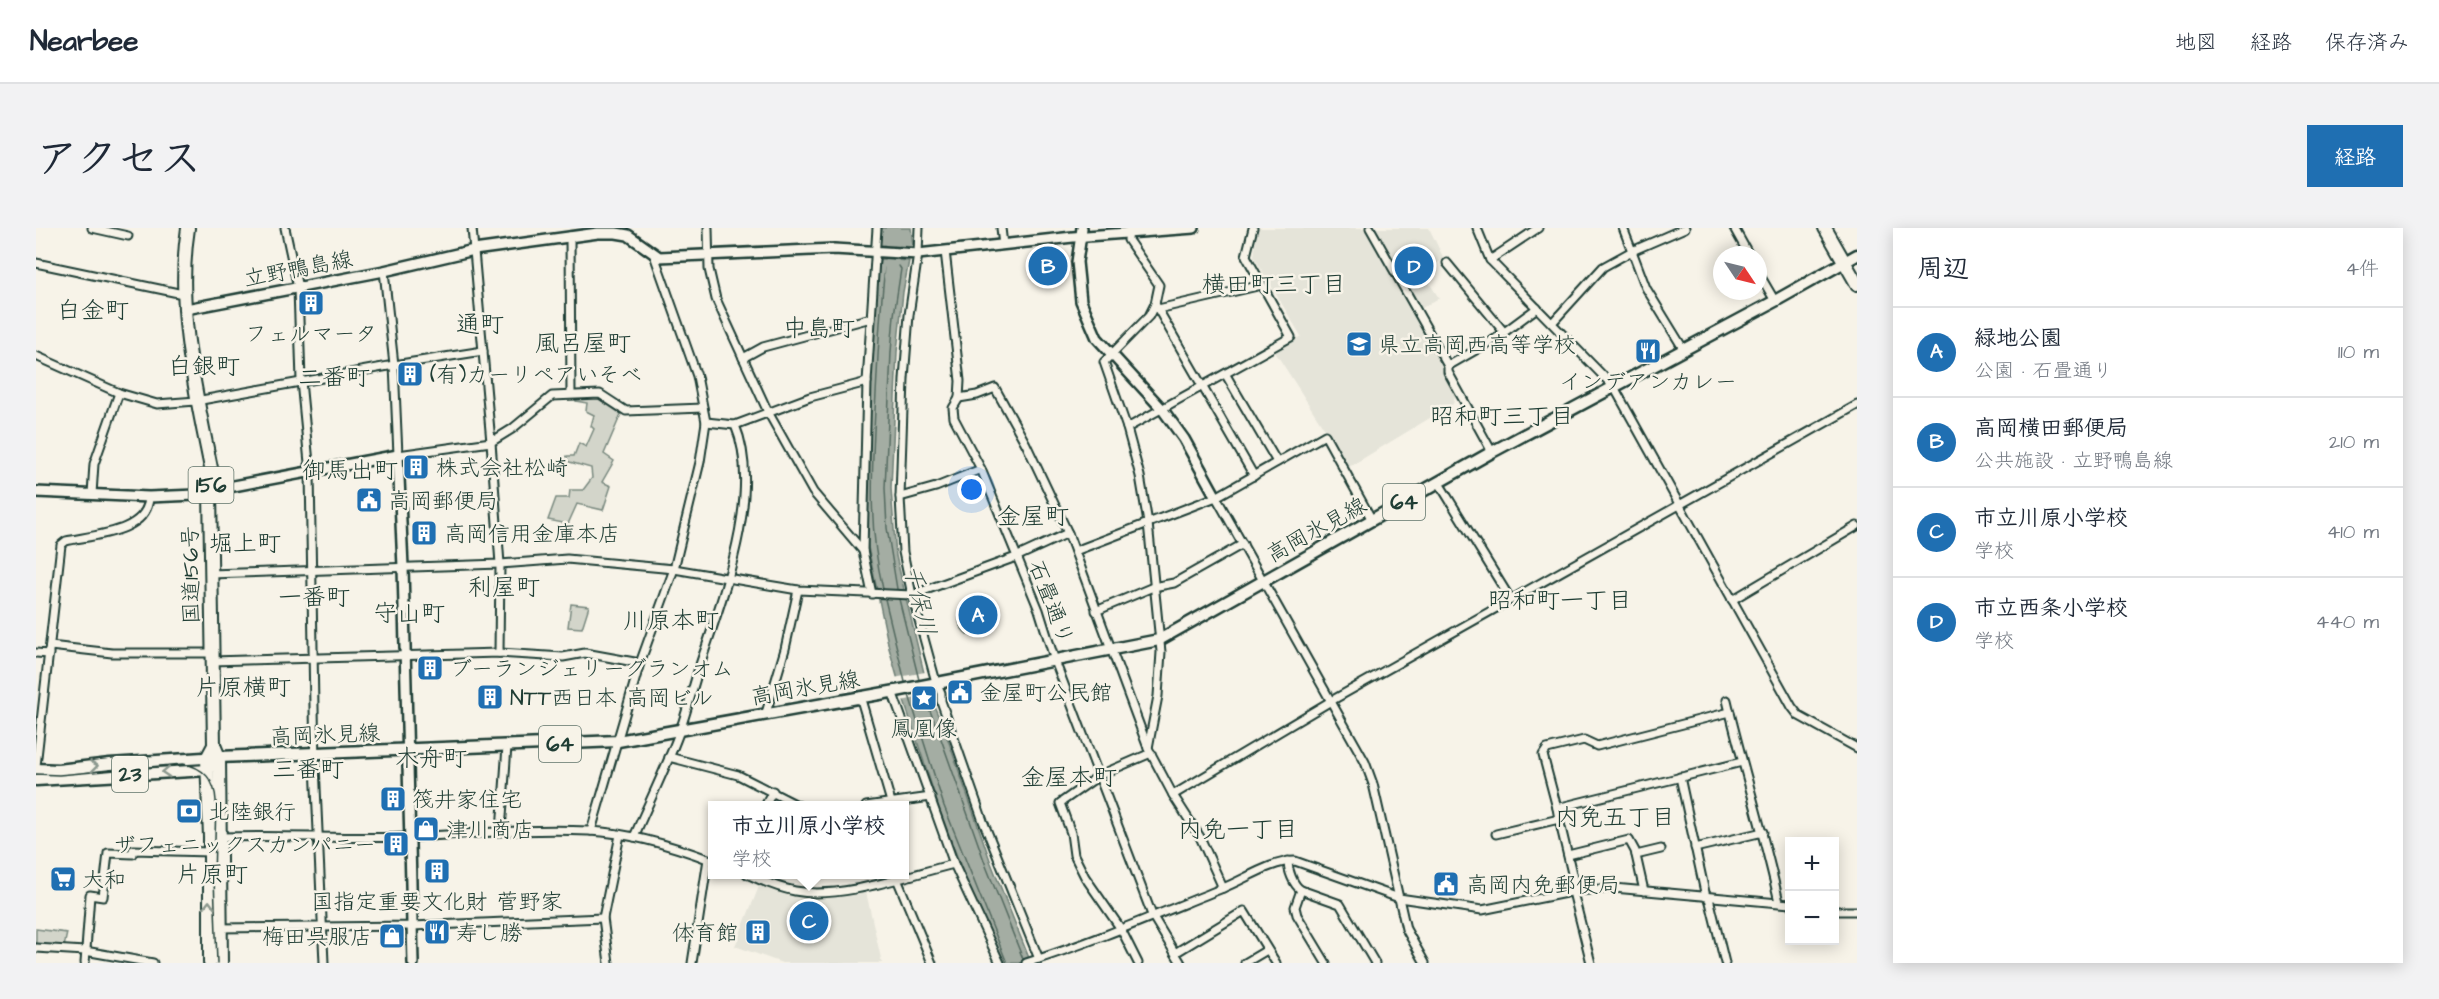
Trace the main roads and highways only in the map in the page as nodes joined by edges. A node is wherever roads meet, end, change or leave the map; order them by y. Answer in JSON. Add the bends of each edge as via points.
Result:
{"nodes":[{"id":1,"x":188,"y":228,"type":"edge"},
{"id":2,"x":1825,"y":228,"type":"edge"},
{"id":3,"x":1857,"y":255,"type":"edge"},
{"id":4,"x":1844,"y":262,"type":"junction"},
{"id":5,"x":1857,"y":284,"type":"edge"},
{"id":6,"x":212,"y":758,"type":"junction"},
{"id":7,"x":36,"y":767,"type":"edge"},
{"id":8,"x":36,"y":780,"type":"edge"},
{"id":9,"x":215,"y":837,"type":"junction"},
{"id":10,"x":215,"y":928,"type":"junction"},
{"id":11,"x":210,"y":963,"type":"edge"},
{"id":12,"x":221,"y":963,"type":"edge"}],
"edges":[{"from":1,"to":6,"type":"highway","name":"国道156号","number":"156","via":[[183,294],[196,401],[213,478]]},
{"from":2,"to":4,"type":"highway"},
{"from":3,"to":4,"type":"main road","name":"高岡氷見線","number":"64"},
{"from":4,"to":5,"type":"highway"},
{"from":4,"to":6,"type":"main road","name":"高岡氷見線","number":"64","via":[[1159,640],[618,741]]},
{"from":7,"to":6,"type":"main road","number":"23","one_way":true,"via":[[58,770]]},
{"from":6,"to":8,"type":"main road","number":"23","one_way":true},
{"from":6,"to":9,"type":"highway","name":"国道156号","number":"156"},
{"from":9,"to":10,"type":"highway","name":"国道156号","number":"156"},
{"from":10,"to":9,"type":"highway","name":"国道156号","number":"156","one_way":true,"via":[[210,852]]},
{"from":10,"to":11,"type":"highway","name":"国道156号","number":"156"},
{"from":10,"to":12,"type":"highway","name":"国道156号","number":"156"}]}
